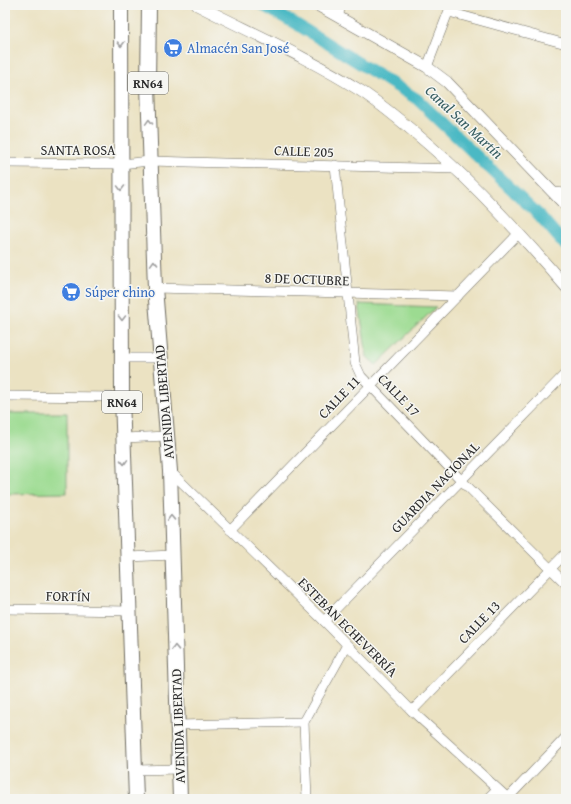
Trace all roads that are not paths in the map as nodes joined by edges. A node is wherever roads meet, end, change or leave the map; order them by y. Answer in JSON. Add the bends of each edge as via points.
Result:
{"nodes":[{"id":1,"x":121,"y":5,"type":"edge"},
{"id":2,"x":149,"y":5,"type":"edge"},
{"id":3,"x":198,"y":5,"type":"edge"},
{"id":4,"x":317,"y":5,"type":"edge"},
{"id":5,"x":340,"y":5,"type":"edge"},
{"id":6,"x":450,"y":8,"type":"edge"},
{"id":7,"x":340,"y":17,"type":"junction"},
{"id":8,"x":566,"y":44,"type":"edge"},
{"id":9,"x":427,"y":67,"type":"junction"},
{"id":10,"x":150,"y":160,"type":"junction"},
{"id":11,"x":5,"y":163,"type":"edge"},
{"id":12,"x":121,"y":164,"type":"junction"},
{"id":13,"x":335,"y":165,"type":"junction"},
{"id":14,"x":456,"y":169,"type":"junction"},
{"id":15,"x":553,"y":192,"type":"junction"},
{"id":16,"x":566,"y":193,"type":"edge"},
{"id":17,"x":566,"y":206,"type":"edge"},
{"id":18,"x":519,"y":233,"type":"junction"},
{"id":19,"x":566,"y":287,"type":"edge"},
{"id":20,"x":155,"y":288,"type":"junction"},
{"id":21,"x":348,"y":294,"type":"junction"},
{"id":22,"x":458,"y":296,"type":"junction"},
{"id":23,"x":122,"y":358,"type":"junction"},
{"id":24,"x":161,"y":358,"type":"junction"},
{"id":25,"x":566,"y":373,"type":"edge"},
{"id":26,"x":370,"y":386,"type":"junction"},
{"id":27,"x":5,"y":396,"type":"edge"},
{"id":28,"x":122,"y":397,"type":"junction"},
{"id":29,"x":167,"y":436,"type":"junction"},
{"id":30,"x":124,"y":438,"type":"junction"},
{"id":31,"x":170,"y":472,"type":"junction"},
{"id":32,"x":461,"y":480,"type":"junction"},
{"id":33,"x":230,"y":530,"type":"junction"},
{"id":34,"x":566,"y":553,"type":"edge"},
{"id":35,"x":173,"y":555,"type":"junction"},
{"id":36,"x":128,"y":557,"type":"junction"},
{"id":37,"x":550,"y":569,"type":"junction"},
{"id":38,"x":566,"y":584,"type":"edge"},
{"id":39,"x":5,"y":609,"type":"edge"},
{"id":40,"x":130,"y":611,"type":"junction"},
{"id":41,"x":324,"y":621,"type":"junction"},
{"id":42,"x":347,"y":645,"type":"junction"},
{"id":43,"x":412,"y":712,"type":"junction"},
{"id":44,"x":304,"y":722,"type":"junction"},
{"id":45,"x":178,"y":724,"type":"junction"},
{"id":46,"x":566,"y":737,"type":"edge"},
{"id":47,"x":179,"y":768,"type":"junction"},
{"id":48,"x":135,"y":770,"type":"junction"},
{"id":49,"x":497,"y":789,"type":"junction"},
{"id":50,"x":136,"y":799,"type":"edge"},
{"id":51,"x":180,"y":799,"type":"edge"},
{"id":52,"x":307,"y":799,"type":"edge"},
{"id":53,"x":487,"y":799,"type":"edge"},
{"id":54,"x":508,"y":799,"type":"edge"}],
"edges":[{"from":1,"to":12,"type":"main road","number":"RN64","one_way":true},
{"from":10,"to":2,"type":"main road","name":"AVENIDA LIBERTAD","number":"RN64","one_way":true},
{"from":3,"to":14,"type":"street","via":[[322,68],[362,92],[402,122]]},
{"from":4,"to":7,"type":"street"},
{"from":5,"to":7,"type":"street"},
{"from":6,"to":8,"type":"street"},
{"from":6,"to":9,"type":"street"},
{"from":7,"to":9,"type":"street"},
{"from":9,"to":15,"type":"street","via":[[447,82]]},
{"from":10,"to":12,"type":"street","name":"SANTA ROSA"},
{"from":10,"to":13,"type":"street","name":"CALLE 205"},
{"from":20,"to":10,"type":"main road","name":"AVENIDA LIBERTAD","number":"RN64","one_way":true},
{"from":11,"to":12,"type":"street","name":"SANTA ROSA"},
{"from":12,"to":23,"type":"main road","number":"RN64","one_way":true},
{"from":13,"to":14,"type":"street","name":"CALLE 205"},
{"from":13,"to":21,"type":"street","name":"CALLE 17"},
{"from":14,"to":18,"type":"street"},
{"from":15,"to":16,"type":"street"},
{"from":15,"to":17,"type":"street"},
{"from":18,"to":19,"type":"street"},
{"from":18,"to":22,"type":"street","name":"CALLE 11"},
{"from":20,"to":21,"type":"street","name":"8 DE OCTUBRE"},
{"from":20,"to":24,"type":"main road","name":"AVENIDA LIBERTAD","number":"RN64"},
{"from":21,"to":22,"type":"street","name":"8 DE OCTUBRE"},
{"from":21,"to":26,"type":"street","name":"CALLE 17","via":[[356,363],[361,376]]},
{"from":22,"to":26,"type":"street","name":"CALLE 11"},
{"from":23,"to":24,"type":"street"},
{"from":23,"to":28,"type":"main road","number":"RN64"},
{"from":24,"to":29,"type":"main road","name":"AVENIDA LIBERTAD","number":"RN64"},
{"from":25,"to":32,"type":"street","name":"GUARDIA NACIONAL"},
{"from":26,"to":32,"type":"street","name":"CALLE 17"},
{"from":26,"to":33,"type":"street","name":"CALLE 11"},
{"from":27,"to":28,"type":"street"},
{"from":28,"to":30,"type":"main road","number":"RN64"},
{"from":29,"to":30,"type":"street"},
{"from":29,"to":31,"type":"main road","name":"AVENIDA LIBERTAD","number":"RN64"},
{"from":30,"to":36,"type":"main road","number":"RN64","one_way":true},
{"from":31,"to":33,"type":"street","name":"ESTEBAN ECHEVERRÍA"},
{"from":35,"to":31,"type":"main road","name":"AVENIDA LIBERTAD","number":"RN64","one_way":true},
{"from":32,"to":37,"type":"street","name":"CALLE 17"},
{"from":32,"to":41,"type":"street","name":"GUARDIA NACIONAL"},
{"from":33,"to":41,"type":"street","name":"ESTEBAN ECHEVERRÍA"},
{"from":34,"to":37,"type":"street","name":"CALLE 13"},
{"from":35,"to":36,"type":"street"},
{"from":45,"to":35,"type":"main road","name":"AVENIDA LIBERTAD","number":"RN64","one_way":true},
{"from":36,"to":40,"type":"main road","number":"RN64"},
{"from":37,"to":38,"type":"street","name":"CALLE 17"},
{"from":37,"to":43,"type":"street","name":"CALLE 13"},
{"from":39,"to":40,"type":"street","name":"FORTÍN"},
{"from":40,"to":48,"type":"main road","number":"RN64"},
{"from":41,"to":42,"type":"street","name":"ESTEBAN ECHEVERRÍA"},
{"from":42,"to":43,"type":"street","name":"ESTEBAN ECHEVERRÍA"},
{"from":42,"to":44,"type":"street"},
{"from":43,"to":49,"type":"street","name":"ESTEBAN ECHEVERRÍA"},
{"from":44,"to":45,"type":"street"},
{"from":44,"to":52,"type":"street"},
{"from":45,"to":47,"type":"main road","name":"AVENIDA LIBERTAD","number":"RN64"},
{"from":46,"to":54,"type":"street"},
{"from":47,"to":48,"type":"street"},
{"from":47,"to":51,"type":"main road","name":"AVENIDA LIBERTAD","number":"RN64"},
{"from":48,"to":50,"type":"main road","number":"RN64"},
{"from":49,"to":53,"type":"street"},
{"from":49,"to":54,"type":"street","name":"ESTEBAN ECHEVERRÍA"}]}
